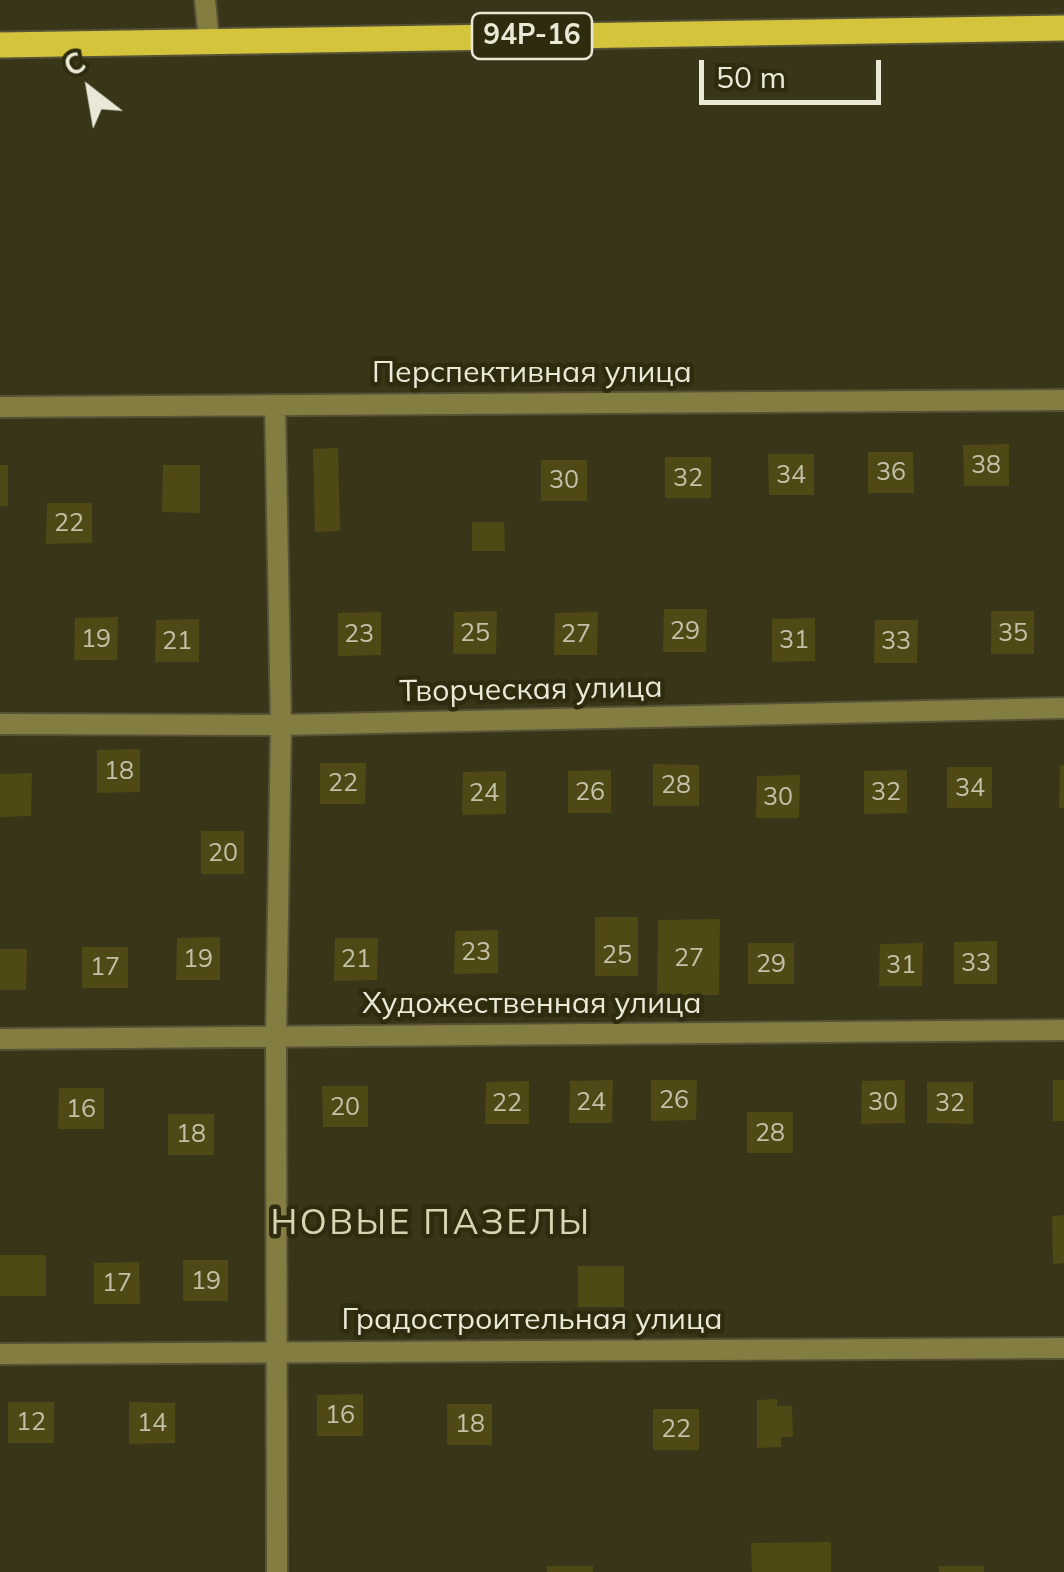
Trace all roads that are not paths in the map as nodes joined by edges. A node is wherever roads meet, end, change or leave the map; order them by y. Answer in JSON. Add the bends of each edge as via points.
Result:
{"nodes":[{"id":1,"x":206,"y":0,"type":"edge"},
{"id":2,"x":1064,"y":28,"type":"edge"},
{"id":3,"x":209,"y":41,"type":"junction"},
{"id":4,"x":0,"y":45,"type":"edge"},
{"id":5,"x":1064,"y":400,"type":"edge"},
{"id":6,"x":275,"y":405,"type":"junction"},
{"id":7,"x":0,"y":406,"type":"edge"},
{"id":8,"x":1064,"y":708,"type":"edge"},
{"id":9,"x":0,"y":724,"type":"edge"},
{"id":10,"x":281,"y":725,"type":"junction"},
{"id":11,"x":1064,"y":1030,"type":"edge"},
{"id":12,"x":276,"y":1036,"type":"junction"},
{"id":13,"x":0,"y":1039,"type":"edge"},
{"id":14,"x":1064,"y":1348,"type":"edge"},
{"id":15,"x":276,"y":1352,"type":"junction"},
{"id":16,"x":0,"y":1354,"type":"edge"},
{"id":17,"x":277,"y":1572,"type":"edge"}],
"edges":[{"from":1,"to":3,"type":"street"},
{"from":2,"to":3,"type":"main road","number":"94Р-16"},
{"from":3,"to":4,"type":"main road","number":"94Р-16"},
{"from":5,"to":6,"type":"street","name":"Перспективная улица"},
{"from":6,"to":7,"type":"street","name":"Перспективная улица"},
{"from":6,"to":10,"type":"street"},
{"from":8,"to":10,"type":"street","name":"Творческая улица"},
{"from":9,"to":10,"type":"street","name":"Творческая улица"},
{"from":10,"to":12,"type":"street"},
{"from":11,"to":12,"type":"street","name":"Художественная улица"},
{"from":12,"to":13,"type":"street","name":"Художественная улица"},
{"from":12,"to":15,"type":"street"},
{"from":14,"to":15,"type":"street","name":"Градостроительная улица"},
{"from":15,"to":16,"type":"street","name":"Градостроительная улица"},
{"from":15,"to":17,"type":"street"}]}
